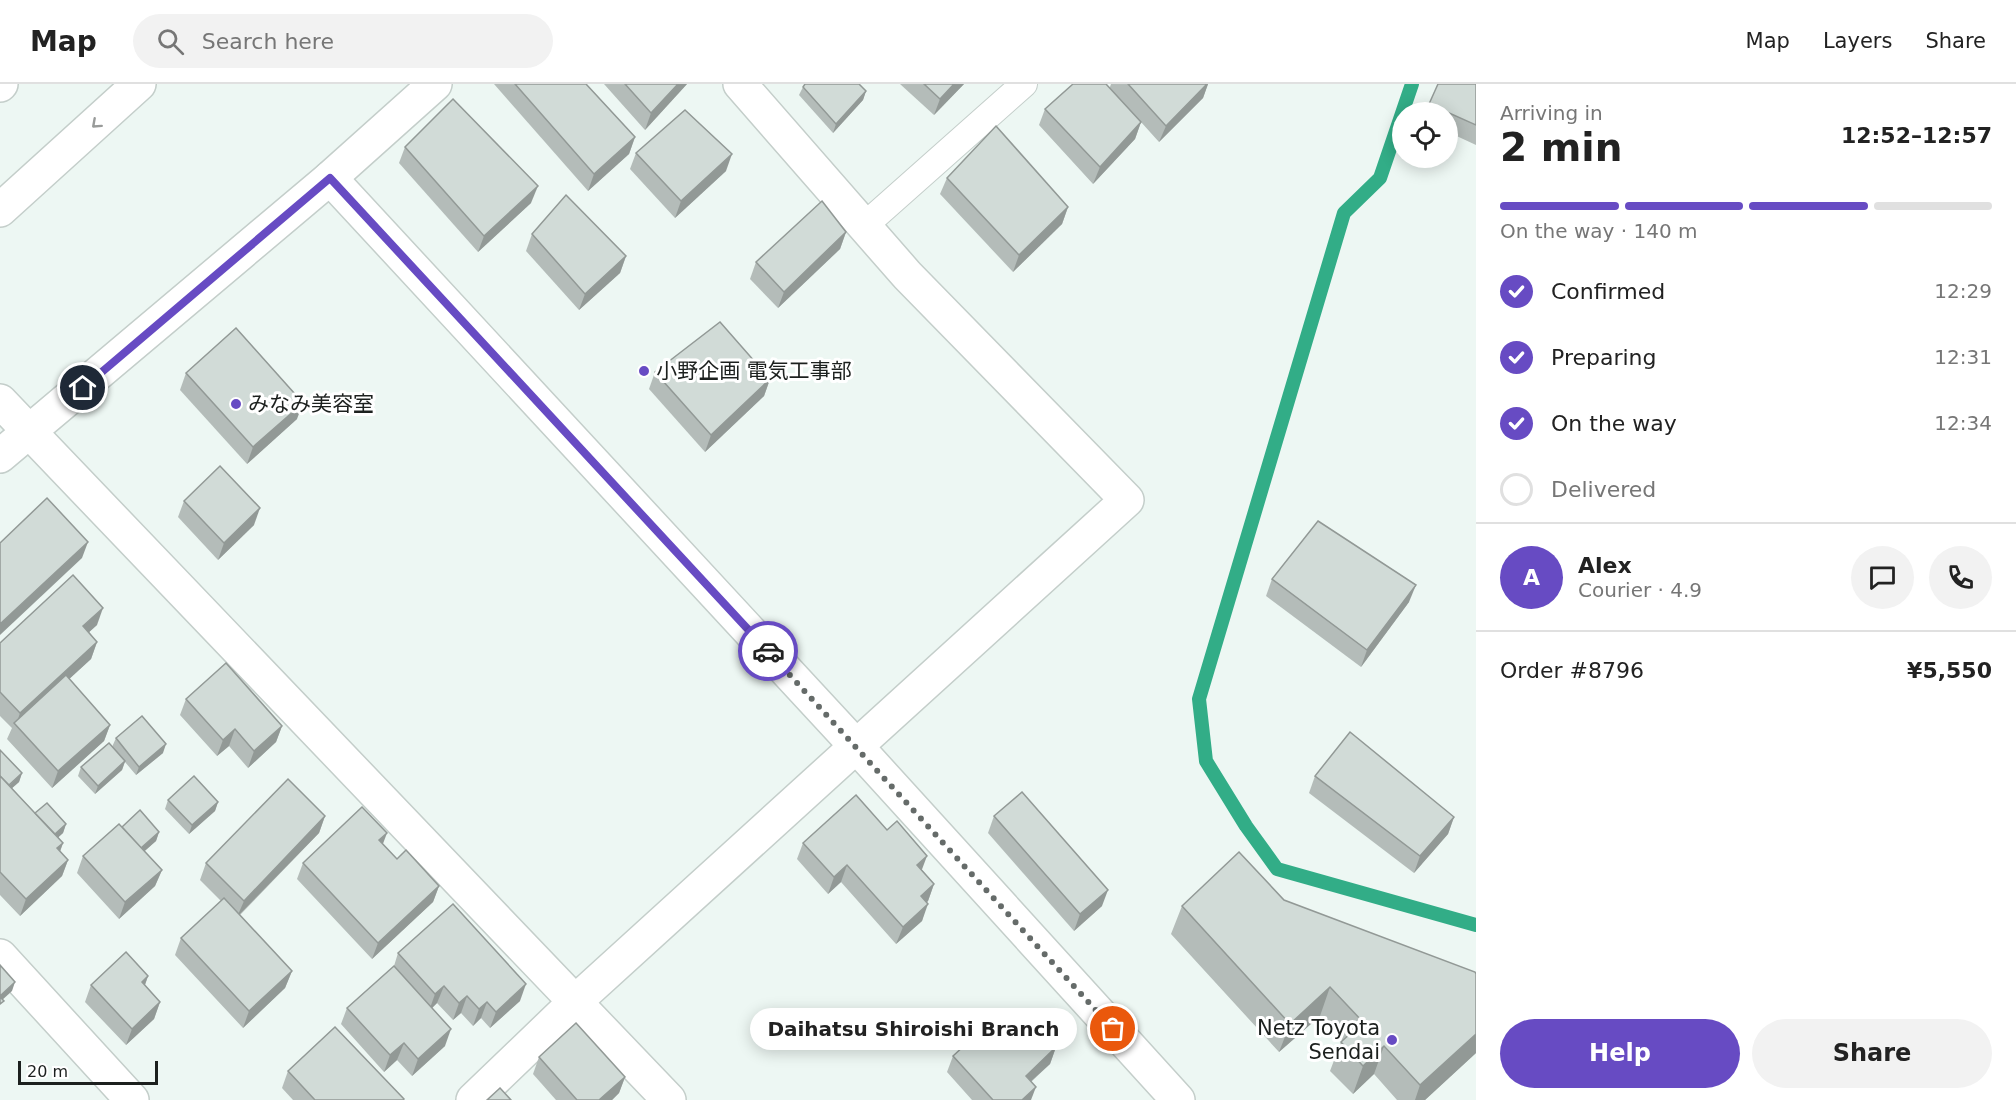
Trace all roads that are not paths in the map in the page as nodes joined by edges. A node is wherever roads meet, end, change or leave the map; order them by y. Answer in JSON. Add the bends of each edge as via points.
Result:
{"nodes":[{"id":1,"x":139,"y":84,"type":"edge"},
{"id":2,"x":435,"y":84,"type":"edge"},
{"id":3,"x":740,"y":84,"type":"edge"},
{"id":4,"x":1024,"y":84,"type":"edge"},
{"id":5,"x":330,"y":178,"type":"junction"},
{"id":6,"x":0,"y":210,"type":"edge"},
{"id":7,"x":864,"y":226,"type":"junction"},
{"id":8,"x":0,"y":400,"type":"edge"},
{"id":9,"x":30,"y":432,"type":"junction"},
{"id":10,"x":0,"y":456,"type":"edge"},
{"id":11,"x":856,"y":746,"type":"junction"},
{"id":12,"x":0,"y":956,"type":"edge"},
{"id":13,"x":576,"y":1001,"type":"junction"},
{"id":14,"x":132,"y":1100,"type":"edge"},
{"id":15,"x":473,"y":1100,"type":"edge"},
{"id":16,"x":669,"y":1100,"type":"edge"},
{"id":17,"x":1178,"y":1100,"type":"edge"}],
"edges":[{"from":1,"to":6,"type":"main road","one_way":true},
{"from":2,"to":5,"type":"main road"},
{"from":3,"to":7,"type":"main road"},
{"from":4,"to":7,"type":"lane"},
{"from":5,"to":9,"type":"main road"},
{"from":5,"to":11,"type":"main road"},
{"from":7,"to":11,"type":"main road","via":[[1127,500]]},
{"from":8,"to":9,"type":"main road"},
{"from":9,"to":10,"type":"main road"},
{"from":9,"to":13,"type":"main road"},
{"from":11,"to":13,"type":"main road"},
{"from":11,"to":17,"type":"main road"},
{"from":12,"to":14,"type":"main road"},
{"from":13,"to":15,"type":"main road"},
{"from":13,"to":16,"type":"main road"}]}
